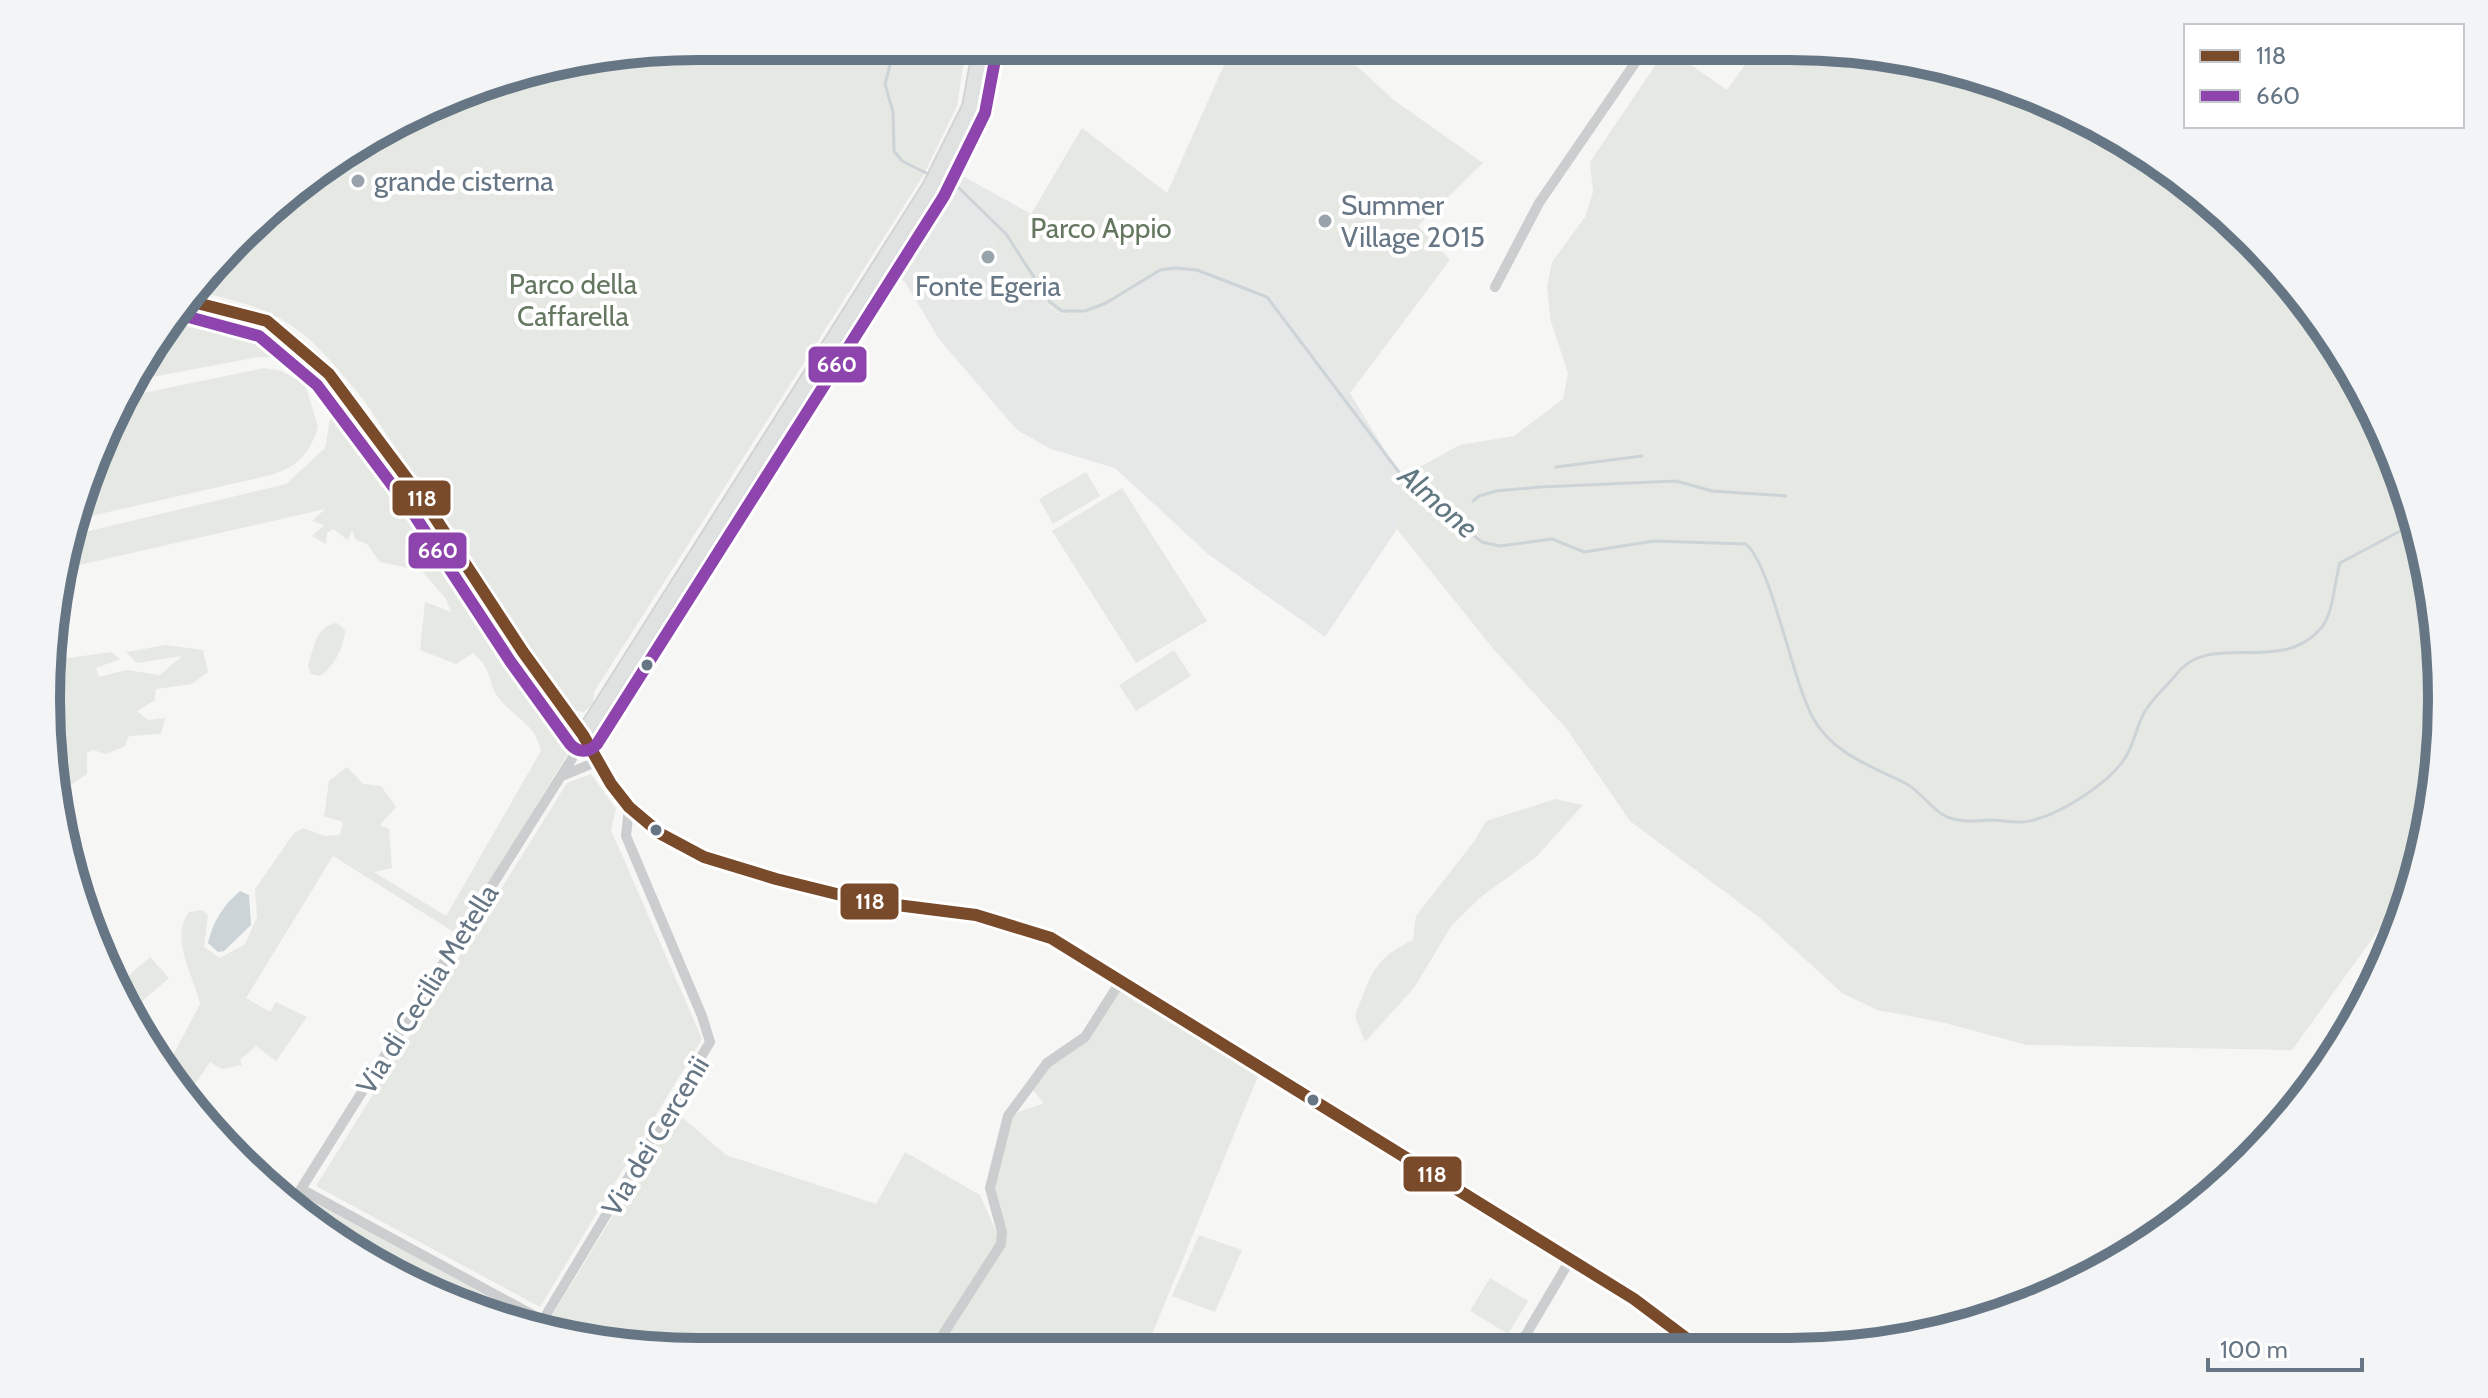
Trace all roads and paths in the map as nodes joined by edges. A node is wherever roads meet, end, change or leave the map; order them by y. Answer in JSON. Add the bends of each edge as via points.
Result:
{"nodes":[{"id":1,"x":978,"y":60,"type":"edge"},
{"id":2,"x":1637,"y":60,"type":"edge"},
{"id":3,"x":1495,"y":287,"type":"dead end"},
{"id":4,"x":198,"y":303,"type":"edge"},
{"id":5,"x":583,"y":735,"type":"junction"},
{"id":6,"x":596,"y":762,"type":"junction"},
{"id":7,"x":560,"y":777,"type":"junction"},
{"id":8,"x":629,"y":807,"type":"junction"},
{"id":9,"x":1122,"y":979,"type":"junction"},
{"id":10,"x":301,"y":1189,"type":"junction"},
{"id":11,"x":297,"y":1195,"type":"edge"},
{"id":12,"x":1570,"y":1260,"type":"junction"},
{"id":13,"x":537,"y":1317,"type":"edge"},
{"id":14,"x":544,"y":1318,"type":"edge"},
{"id":15,"x":941,"y":1338,"type":"edge"},
{"id":16,"x":1524,"y":1338,"type":"edge"},
{"id":17,"x":1687,"y":1338,"type":"edge"}],
"edges":[{"from":1,"to":5,"type":"main road","via":[[970,107],[939,173]]},
{"from":2,"to":3,"type":"street","via":[[1539,203]]},
{"from":4,"to":5,"type":"main road","via":[[267,321],[329,374],[426,504]]},
{"from":5,"to":6,"type":"street"},
{"from":5,"to":7,"type":"street","name":"Via di Cecilia Metella"},
{"from":6,"to":7,"type":"street"},
{"from":6,"to":8,"type":"street"},
{"from":7,"to":10,"type":"street","name":"Via di Cecilia Metella"},
{"from":8,"to":9,"type":"street","via":[[670,840],[704,857],[865,901],[1019,926]]},
{"from":8,"to":14,"type":"street","name":"Via dei Cercenii","via":[[626,836],[710,1042]]},
{"from":9,"to":12,"type":"street"},
{"from":9,"to":15,"type":"street","via":[[1085,1037],[1047,1063],[1008,1116],[990,1188],[1001,1244]]},
{"from":10,"to":11,"type":"street","name":"Via di Cecilia Metella"},
{"from":10,"to":13,"type":"street"},
{"from":12,"to":16,"type":"street"},
{"from":12,"to":17,"type":"street"}]}
